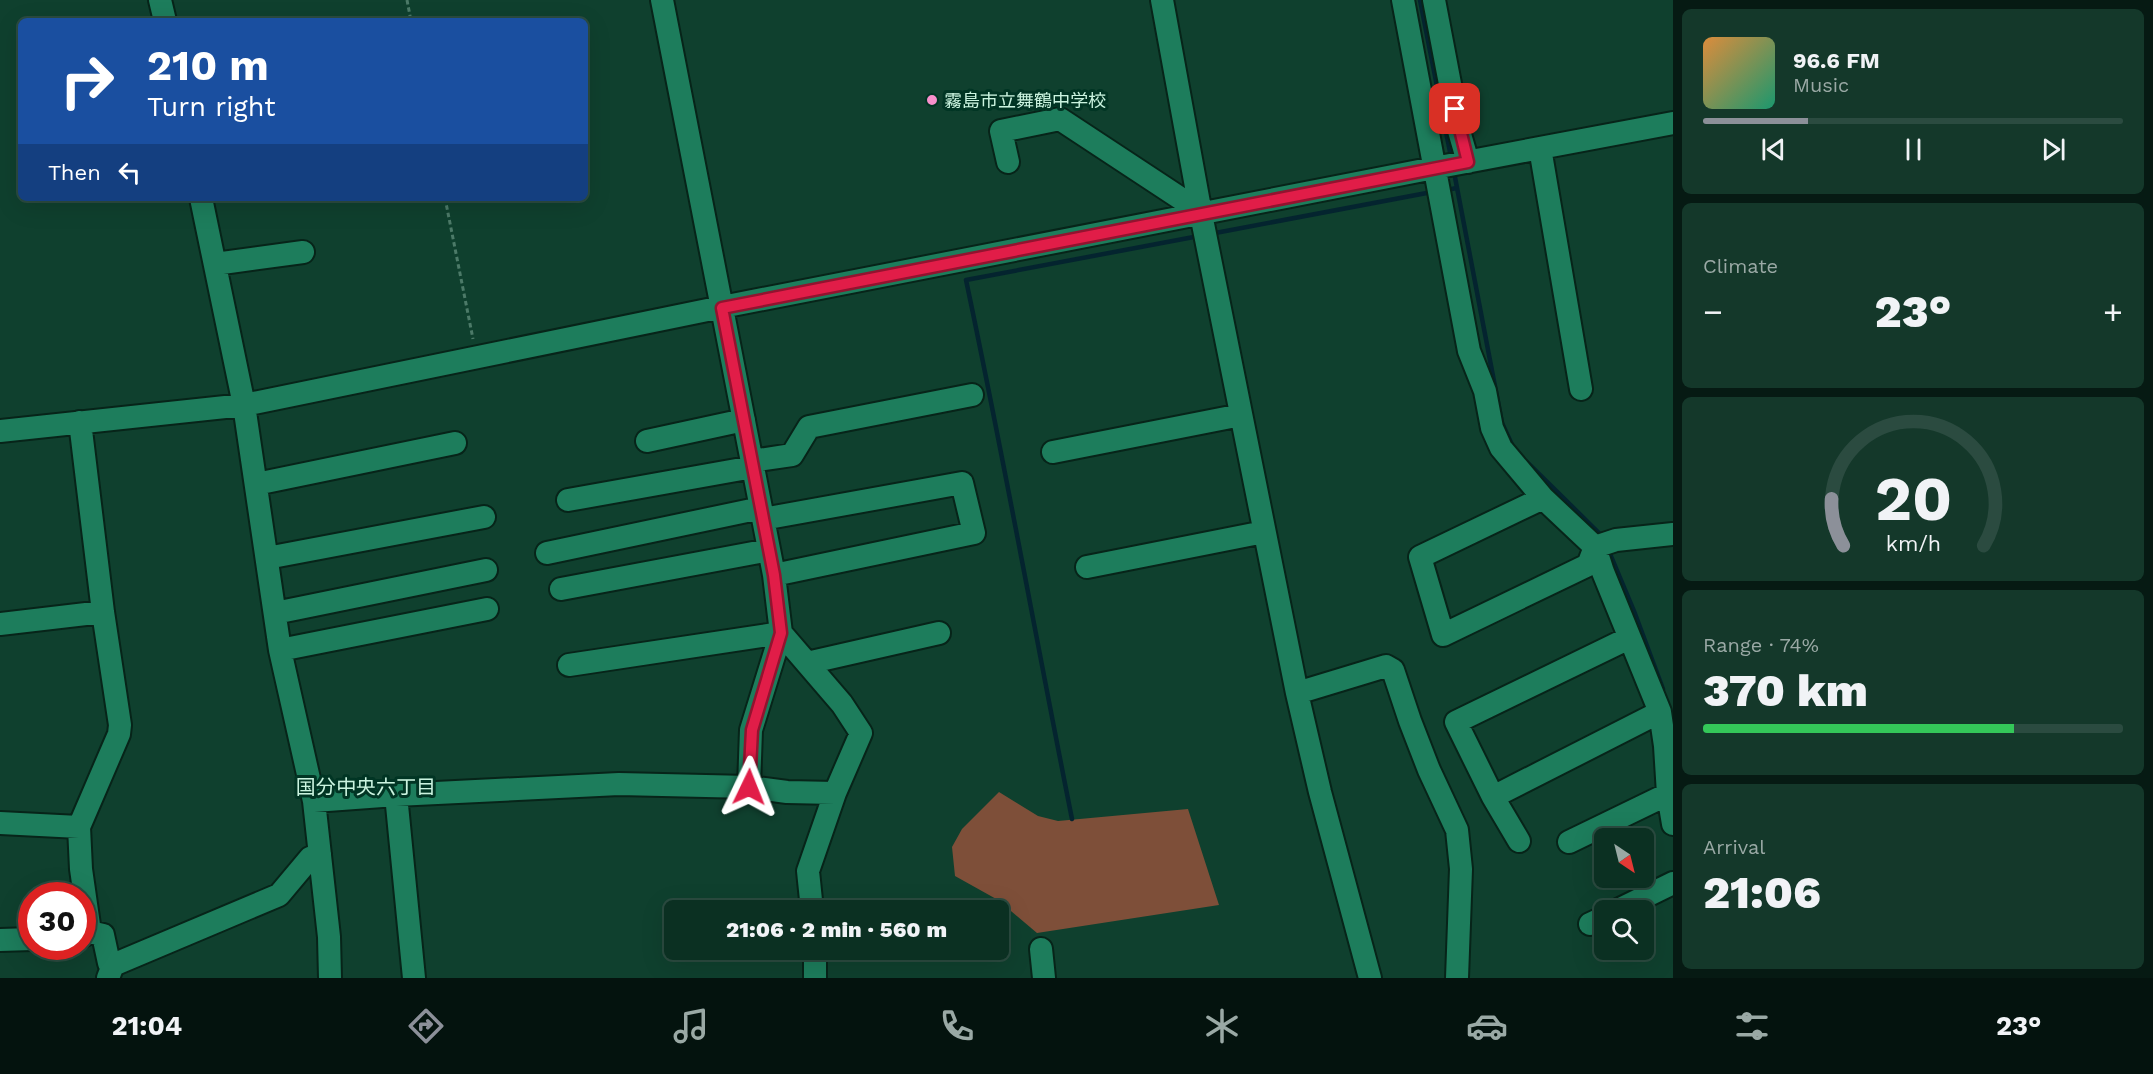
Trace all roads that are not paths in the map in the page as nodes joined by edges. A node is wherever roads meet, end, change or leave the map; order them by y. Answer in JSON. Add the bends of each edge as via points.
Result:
{"nodes":[{"id":1,"x":160,"y":0,"type":"edge"},
{"id":2,"x":662,"y":0,"type":"edge"},
{"id":3,"x":1162,"y":0,"type":"edge"},
{"id":4,"x":1403,"y":0,"type":"edge"},
{"id":5,"x":1434,"y":0,"type":"edge"},
{"id":6,"x":164,"y":18,"type":"edge"},
{"id":7,"x":1673,"y":123,"type":"edge"},
{"id":8,"x":1540,"y":148,"type":"junction"},
{"id":9,"x":1008,"y":162,"type":"dead end"},
{"id":10,"x":1451,"y":165,"type":"junction"},
{"id":11,"x":202,"y":201,"type":"edge"},
{"id":12,"x":1201,"y":214,"type":"junction"},
{"id":13,"x":303,"y":252,"type":"dead end"},
{"id":14,"x":215,"y":264,"type":"junction"},
{"id":15,"x":722,"y":308,"type":"junction"},
{"id":16,"x":1581,"y":389,"type":"dead end"},
{"id":17,"x":972,"y":395,"type":"dead end"},
{"id":18,"x":244,"y":405,"type":"junction"},
{"id":19,"x":1241,"y":415,"type":"junction"},
{"id":20,"x":744,"y":420,"type":"junction"},
{"id":21,"x":80,"y":422,"type":"junction"},
{"id":22,"x":0,"y":431,"type":"edge"},
{"id":23,"x":647,"y":441,"type":"dead end"},
{"id":24,"x":455,"y":443,"type":"dead end"},
{"id":25,"x":1053,"y":452,"type":"dead end"},
{"id":26,"x":752,"y":464,"type":"junction"},
{"id":27,"x":256,"y":484,"type":"junction"},
{"id":28,"x":1543,"y":498,"type":"junction"},
{"id":29,"x":568,"y":500,"type":"dead end"},
{"id":30,"x":762,"y":514,"type":"junction"},
{"id":31,"x":484,"y":517,"type":"dead end"},
{"id":32,"x":1264,"y":532,"type":"junction"},
{"id":33,"x":1673,"y":534,"type":"edge"},
{"id":34,"x":1604,"y":544,"type":"junction"},
{"id":35,"x":769,"y":549,"type":"junction"},
{"id":36,"x":547,"y":553,"type":"dead end"},
{"id":37,"x":267,"y":558,"type":"junction"},
{"id":38,"x":1088,"y":567,"type":"dead end"},
{"id":39,"x":486,"y":570,"type":"dead end"},
{"id":40,"x":774,"y":575,"type":"junction"},
{"id":41,"x":561,"y":589,"type":"dead end"},
{"id":42,"x":487,"y":609,"type":"dead end"},
{"id":43,"x":103,"y":612,"type":"junction"},
{"id":44,"x":275,"y":613,"type":"junction"},
{"id":45,"x":0,"y":624,"type":"edge"},
{"id":46,"x":781,"y":633,"type":"junction"},
{"id":47,"x":939,"y":633,"type":"dead end"},
{"id":48,"x":1629,"y":638,"type":"junction"},
{"id":49,"x":280,"y":650,"type":"junction"},
{"id":50,"x":807,"y":663,"type":"junction"},
{"id":51,"x":569,"y":665,"type":"dead end"},
{"id":52,"x":1298,"y":693,"type":"junction"},
{"id":53,"x":1660,"y":712,"type":"junction"},
{"id":54,"x":1669,"y":744,"type":"edge"},
{"id":55,"x":749,"y":787,"type":"junction"},
{"id":56,"x":835,"y":793,"type":"junction"},
{"id":57,"x":1668,"y":794,"type":"junction"},
{"id":58,"x":396,"y":795,"type":"junction"},
{"id":59,"x":1493,"y":797,"type":"junction"},
{"id":60,"x":314,"y":801,"type":"junction"},
{"id":61,"x":0,"y":823,"type":"edge"},
{"id":62,"x":1673,"y":824,"type":"edge"},
{"id":63,"x":79,"y":826,"type":"junction"},
{"id":64,"x":1519,"y":841,"type":"dead end"},
{"id":65,"x":1569,"y":842,"type":"dead end"},
{"id":66,"x":320,"y":854,"type":"junction"},
{"id":67,"x":82,"y":882,"type":"edge"},
{"id":68,"x":1673,"y":883,"type":"edge"},
{"id":69,"x":811,"y":900,"type":"edge"},
{"id":70,"x":1638,"y":900,"type":"edge"},
{"id":71,"x":96,"y":935,"type":"edge"},
{"id":72,"x":18,"y":939,"type":"edge"},
{"id":73,"x":0,"y":940,"type":"edge"},
{"id":74,"x":1041,"y":949,"type":"dead end"},
{"id":75,"x":815,"y":960,"type":"edge"},
{"id":76,"x":111,"y":972,"type":"edge"},
{"id":77,"x":330,"y":978,"type":"edge"},
{"id":78,"x":414,"y":978,"type":"edge"},
{"id":79,"x":815,"y":978,"type":"edge"},
{"id":80,"x":1044,"y":978,"type":"edge"},
{"id":81,"x":1370,"y":978,"type":"edge"},
{"id":82,"x":1457,"y":978,"type":"edge"}],
"edges":[{"from":1,"to":6,"type":"street"},
{"from":2,"to":15,"type":"street"},
{"from":3,"to":12,"type":"street"},
{"from":4,"to":10,"type":"street"},
{"from":5,"to":10,"type":"street","via":[[1459,131]]},
{"from":7,"to":8,"type":"street"},
{"from":8,"to":10,"type":"street"},
{"from":8,"to":16,"type":"street"},
{"from":9,"to":12,"type":"street","via":[[1001,131],[1060,119]]},
{"from":10,"to":12,"type":"street"},
{"from":10,"to":28,"type":"street","via":[[1469,351],[1501,448]]},
{"from":11,"to":14,"type":"street"},
{"from":12,"to":15,"type":"street"},
{"from":12,"to":19,"type":"street"},
{"from":13,"to":14,"type":"street"},
{"from":14,"to":18,"type":"street"},
{"from":15,"to":18,"type":"street"},
{"from":15,"to":20,"type":"street"},
{"from":17,"to":26,"type":"street","via":[[809,427],[792,454]]},
{"from":18,"to":21,"type":"street"},
{"from":18,"to":27,"type":"street"},
{"from":19,"to":25,"type":"street"},
{"from":19,"to":32,"type":"street"},
{"from":20,"to":23,"type":"street"},
{"from":20,"to":26,"type":"street"},
{"from":21,"to":22,"type":"street"},
{"from":21,"to":43,"type":"street"},
{"from":24,"to":27,"type":"street"},
{"from":26,"to":29,"type":"street"},
{"from":26,"to":30,"type":"street"},
{"from":27,"to":37,"type":"street"},
{"from":28,"to":34,"type":"street"},
{"from":28,"to":34,"type":"street","via":[[1420,557],[1443,635],[1588,565]]},
{"from":30,"to":35,"type":"street"},
{"from":30,"to":36,"type":"street"},
{"from":30,"to":40,"type":"street","via":[[962,483],[974,533]]},
{"from":31,"to":37,"type":"street"},
{"from":32,"to":38,"type":"street"},
{"from":32,"to":52,"type":"street"},
{"from":33,"to":34,"type":"street"},
{"from":34,"to":48,"type":"street","via":[[1603,572]]},
{"from":35,"to":40,"type":"street"},
{"from":35,"to":41,"type":"street"},
{"from":37,"to":44,"type":"street"},
{"from":39,"to":44,"type":"street"},
{"from":40,"to":46,"type":"street"},
{"from":42,"to":49,"type":"street"},
{"from":43,"to":45,"type":"street"},
{"from":43,"to":63,"type":"street","via":[[119,734]]},
{"from":44,"to":49,"type":"street"},
{"from":46,"to":50,"type":"street"},
{"from":46,"to":51,"type":"street"},
{"from":46,"to":55,"type":"street","via":[[752,730]]},
{"from":47,"to":50,"type":"street"},
{"from":48,"to":53,"type":"street"},
{"from":48,"to":59,"type":"street","via":[[1456,722]]},
{"from":49,"to":60,"type":"street"},
{"from":50,"to":56,"type":"street","via":[[861,733]]},
{"from":52,"to":81,"type":"street"},
{"from":52,"to":82,"type":"street","via":[[1386,666],[1393,670],[1429,770],[1457,830],[1461,869]]},
{"from":53,"to":54,"type":"street"},
{"from":53,"to":59,"type":"street"},
{"from":54,"to":57,"type":"street"},
{"from":55,"to":56,"type":"street"},
{"from":55,"to":58,"type":"street","via":[[619,784]]},
{"from":56,"to":69,"type":"street","via":[[808,871]]},
{"from":57,"to":62,"type":"street"},
{"from":57,"to":65,"type":"street"},
{"from":58,"to":60,"type":"street"},
{"from":58,"to":78,"type":"street"},
{"from":59,"to":64,"type":"street"},
{"from":60,"to":66,"type":"street"},
{"from":61,"to":63,"type":"street"},
{"from":63,"to":67,"type":"street"},
{"from":66,"to":76,"type":"street","via":[[310,858],[279,895]]},
{"from":66,"to":77,"type":"street"},
{"from":68,"to":70,"type":"street"},
{"from":71,"to":76,"type":"street","via":[[103,935]]},
{"from":72,"to":73,"type":"street"},
{"from":74,"to":80,"type":"street"},
{"from":75,"to":79,"type":"street"}]}
